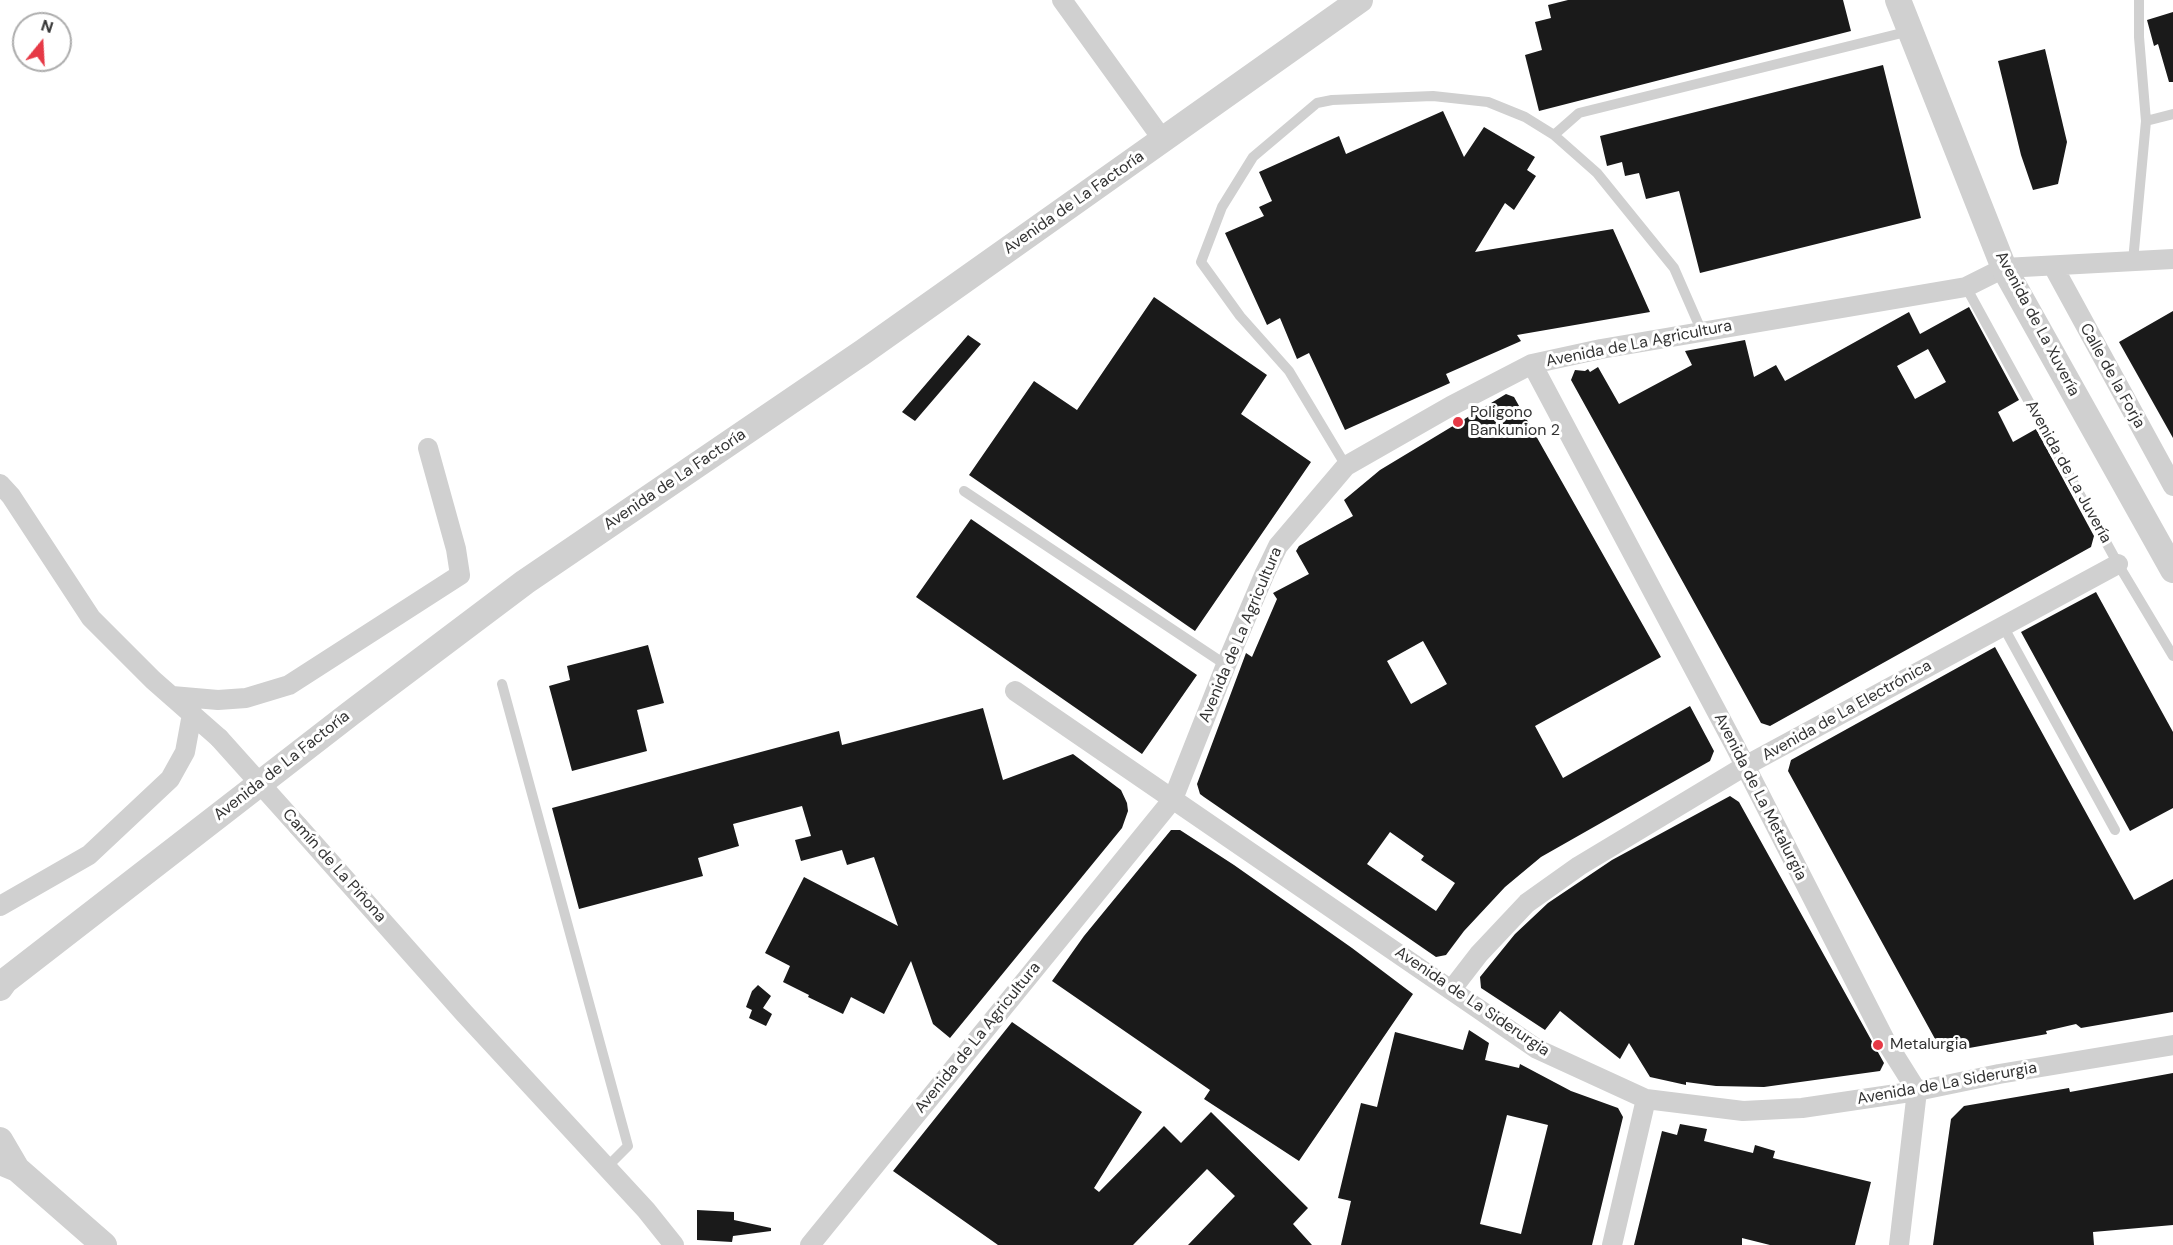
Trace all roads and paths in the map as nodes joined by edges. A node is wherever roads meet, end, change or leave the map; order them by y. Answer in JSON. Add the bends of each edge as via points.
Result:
{"nodes":[{"id":1,"x":1062,"y":0,"type":"edge"},
{"id":2,"x":1360,"y":0,"type":"edge"},
{"id":3,"x":1898,"y":0,"type":"edge"},
{"id":4,"x":2139,"y":0,"type":"edge"},
{"id":5,"x":1910,"y":31,"type":"junction"},
{"id":6,"x":2173,"y":114,"type":"edge"},
{"id":7,"x":2146,"y":121,"type":"junction"},
{"id":8,"x":1554,"y":135,"type":"junction"},
{"id":9,"x":1163,"y":140,"type":"junction"},
{"id":10,"x":2173,"y":259,"type":"edge"},
{"id":11,"x":2133,"y":261,"type":"junction"},
{"id":12,"x":2053,"y":266,"type":"junction"},
{"id":13,"x":2004,"y":268,"type":"junction"},
{"id":14,"x":1966,"y":286,"type":"junction"},
{"id":15,"x":1702,"y":332,"type":"junction"},
{"id":16,"x":1532,"y":364,"type":"junction"},
{"id":17,"x":428,"y":448,"type":"dead end"},
{"id":18,"x":1346,"y":466,"type":"junction"},
{"id":19,"x":0,"y":484,"type":"edge"},
{"id":20,"x":2173,"y":486,"type":"edge"},
{"id":21,"x":964,"y":491,"type":"dead end"},
{"id":22,"x":2118,"y":564,"type":"junction"},
{"id":23,"x":2173,"y":570,"type":"edge"},
{"id":24,"x":2002,"y":626,"type":"junction"},
{"id":25,"x":2173,"y":656,"type":"edge"},
{"id":26,"x":1226,"y":665,"type":"junction"},
{"id":27,"x":502,"y":684,"type":"dead end"},
{"id":28,"x":1015,"y":691,"type":"dead end"},
{"id":29,"x":172,"y":696,"type":"junction"},
{"id":30,"x":192,"y":714,"type":"junction"},
{"id":31,"x":1745,"y":766,"type":"junction"},
{"id":32,"x":1173,"y":799,"type":"junction"},
{"id":33,"x":2115,"y":830,"type":"dead end"},
{"id":34,"x":0,"y":906,"type":"edge"},
{"id":35,"x":2,"y":984,"type":"edge"},
{"id":36,"x":1452,"y":989,"type":"junction"},
{"id":37,"x":2173,"y":1045,"type":"edge"},
{"id":38,"x":1917,"y":1091,"type":"junction"},
{"id":39,"x":1646,"y":1099,"type":"junction"},
{"id":40,"x":0,"y":1140,"type":"edge"},
{"id":41,"x":8,"y":1165,"type":"edge"},
{"id":42,"x":606,"y":1168,"type":"junction"},
{"id":43,"x":104,"y":1245,"type":"edge"},
{"id":44,"x":674,"y":1245,"type":"edge"},
{"id":45,"x":810,"y":1245,"type":"edge"},
{"id":46,"x":1612,"y":1245,"type":"edge"},
{"id":47,"x":1899,"y":1245,"type":"edge"}],
"edges":[{"from":1,"to":9,"type":"street"},
{"from":2,"to":9,"type":"street","name":"Avenida de La Factoría"},
{"from":3,"to":5,"type":"street","name":"Avenida de La Xuvería"},
{"from":4,"to":7,"type":"lane"},
{"from":5,"to":8,"type":"lane","via":[[1579,113]]},
{"from":5,"to":13,"type":"street","name":"Avenida de La Xuvería"},
{"from":6,"to":7,"type":"lane"},
{"from":7,"to":11,"type":"lane"},
{"from":8,"to":15,"type":"lane","via":[[1597,173],[1674,268]]},
{"from":8,"to":18,"type":"lane","via":[[1525,117],[1488,102],[1433,96],[1332,100],[1317,103],[1253,157],[1240,177],[1222,207],[1201,262],[1240,316],[1288,371]]},
{"from":9,"to":35,"type":"street","name":"Avenida de La Factoría","via":[[863,352],[525,582]]},
{"from":10,"to":11,"type":"street"},
{"from":11,"to":12,"type":"street"},
{"from":12,"to":13,"type":"street"},
{"from":12,"to":20,"type":"street","name":"Calle de la Forja"},
{"from":13,"to":14,"type":"street","name":"Avenida de La Agricultura"},
{"from":13,"to":23,"type":"street","name":"Avenida de La Xuvería"},
{"from":14,"to":15,"type":"street","name":"Avenida de La Agricultura"},
{"from":14,"to":22,"type":"lane","name":"Avenida de La Juvería"},
{"from":15,"to":16,"type":"street","name":"Avenida de La Agricultura"},
{"from":16,"to":18,"type":"street","name":"Avenida de La Agricultura"},
{"from":16,"to":31,"type":"street","name":"Avenida de La Metalurgia"},
{"from":17,"to":29,"type":"street","via":[[460,575],[290,685],[246,698]]},
{"from":18,"to":26,"type":"street","name":"Avenida de La Agricultura","via":[[1278,546]]},
{"from":19,"to":29,"type":"street","name":"Camín de La Piñona","via":[[91,618]]},
{"from":21,"to":26,"type":"lane"},
{"from":22,"to":24,"type":"street","name":"Avenida de La Electrónica"},
{"from":22,"to":25,"type":"lane","name":"Avenida de La Juvería"},
{"from":24,"to":31,"type":"street","name":"Avenida de La Electrónica"},
{"from":24,"to":33,"type":"lane"},
{"from":26,"to":32,"type":"street","name":"Avenida de La Agricultura"},
{"from":27,"to":42,"type":"lane","via":[[628,1146]]},
{"from":28,"to":32,"type":"street","name":"Avenida de La Siderurgia"},
{"from":29,"to":30,"type":"street","name":"Camín de La Piñona"},
{"from":30,"to":34,"type":"street","via":[[185,752],[170,779],[89,855]]},
{"from":30,"to":42,"type":"street","name":"Camín de La Piñona","bridge":true,"via":[[219,738]]},
{"from":31,"to":36,"type":"street","name":"Avenida de La Electrónica","via":[[1579,866],[1527,903]]},
{"from":31,"to":38,"type":"street","name":"Avenida de La Metalurgia","via":[[1881,1031]]},
{"from":32,"to":36,"type":"street","name":"Avenida de La Siderurgia"},
{"from":32,"to":45,"type":"street","name":"Avenida de La Agricultura"},
{"from":36,"to":39,"type":"street","name":"Avenida de La Siderurgia","via":[[1537,1049]]},
{"from":37,"to":38,"type":"street","name":"Avenida de La Siderurgia"},
{"from":38,"to":39,"type":"street","name":"Avenida de La Siderurgia","via":[[1802,1108],[1743,1111]]},
{"from":38,"to":47,"type":"street"},
{"from":39,"to":46,"type":"street"},
{"from":40,"to":41,"type":"street"},
{"from":41,"to":43,"type":"street"},
{"from":42,"to":44,"type":"street","name":"Camín de La Piñona"}]}
